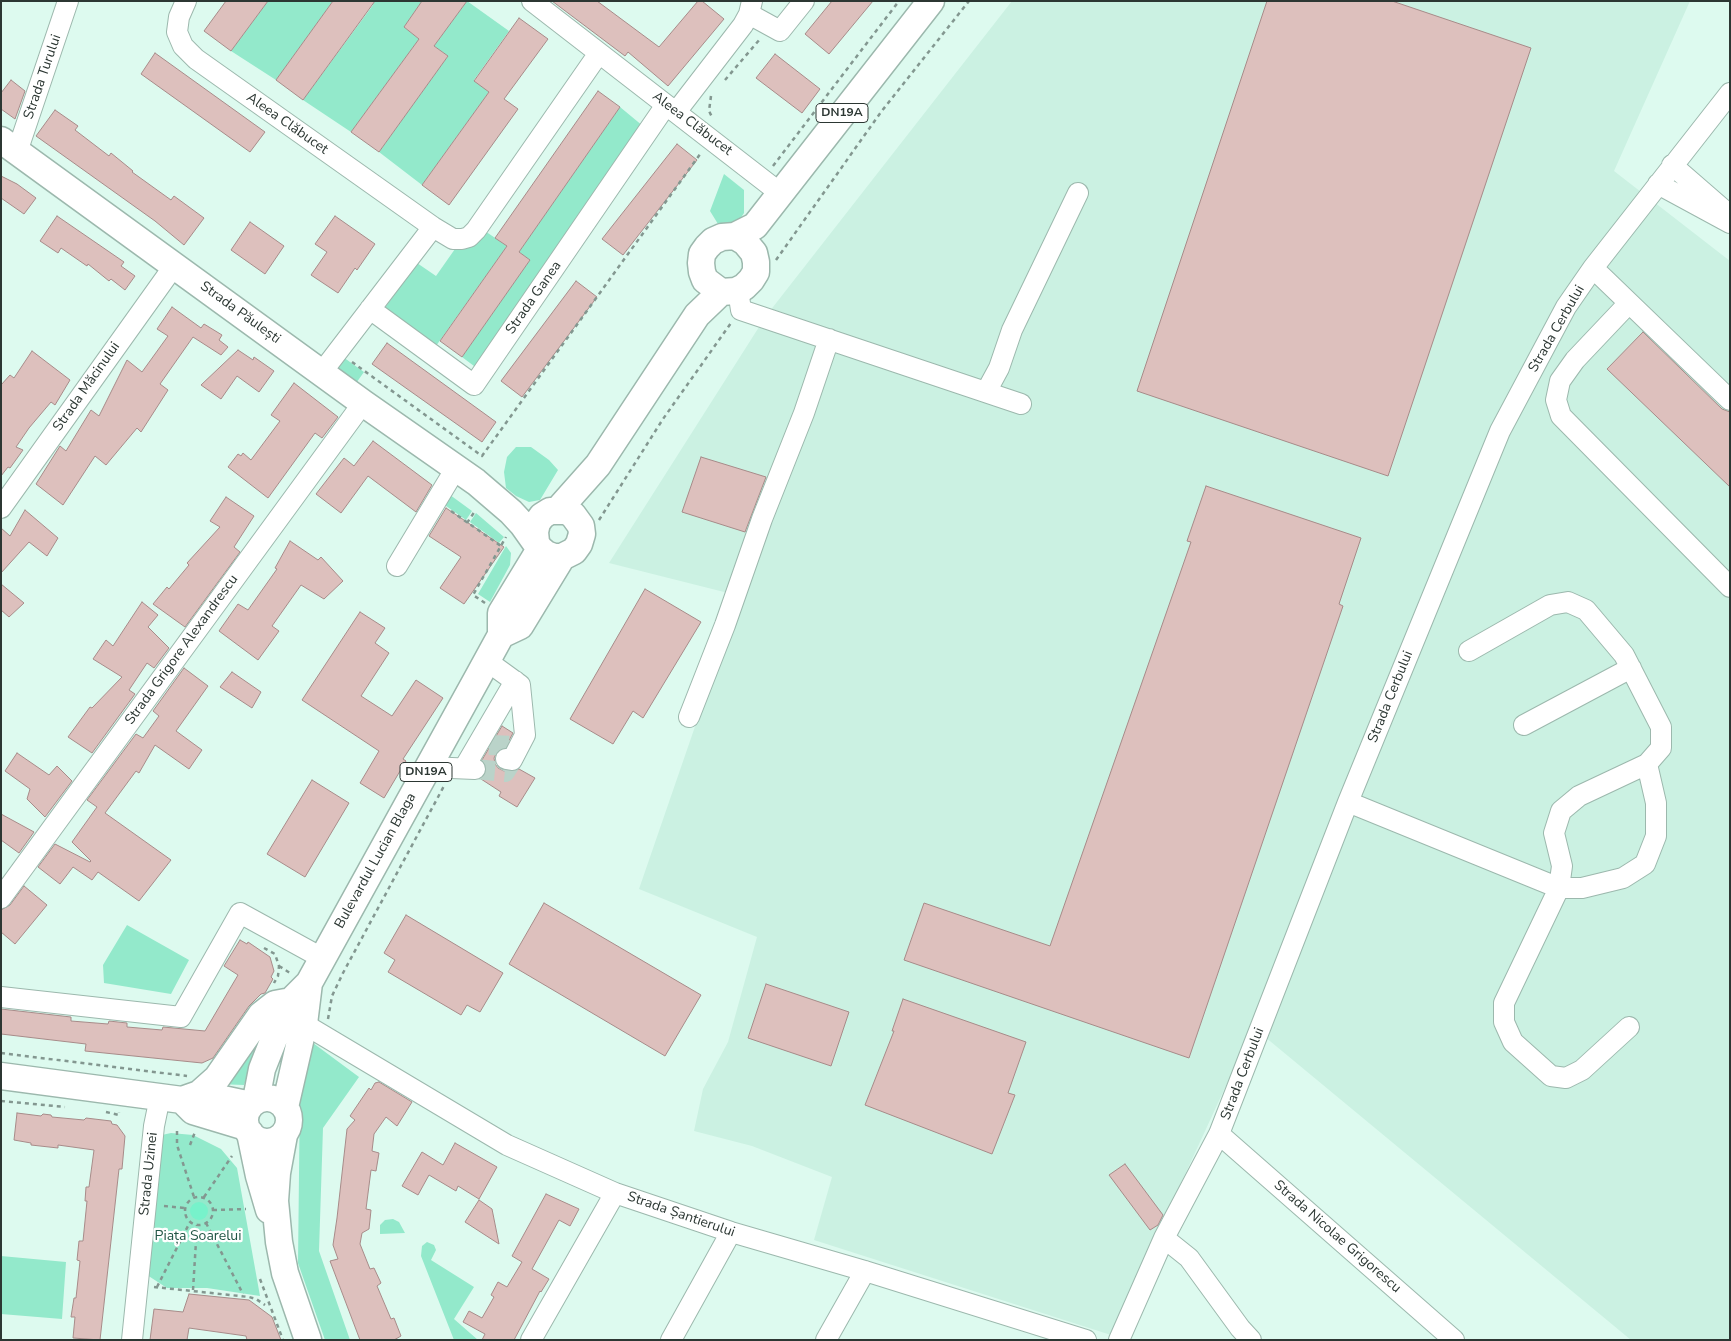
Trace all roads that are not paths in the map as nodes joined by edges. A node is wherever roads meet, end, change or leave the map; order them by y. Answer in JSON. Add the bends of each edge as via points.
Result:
{"nodes":[{"id":1,"x":68,"y":1,"type":"edge"},
{"id":2,"x":186,"y":1,"type":"edge"},
{"id":3,"x":804,"y":1,"type":"edge"},
{"id":4,"x":931,"y":1,"type":"edge"},
{"id":5,"x":543,"y":5,"type":"edge"},
{"id":6,"x":750,"y":8,"type":"edge"},
{"id":7,"x":599,"y":53,"type":"junction"},
{"id":8,"x":1730,"y":93,"type":"edge"},
{"id":9,"x":671,"y":109,"type":"junction"},
{"id":10,"x":9,"y":146,"type":"edge"},
{"id":11,"x":1672,"y":165,"type":"junction"},
{"id":12,"x":1658,"y":184,"type":"junction"},
{"id":13,"x":780,"y":193,"type":"junction"},
{"id":14,"x":1078,"y":193,"type":"dead end"},
{"id":15,"x":1730,"y":215,"type":"edge"},
{"id":16,"x":1730,"y":223,"type":"edge"},
{"id":17,"x":433,"y":227,"type":"junction"},
{"id":18,"x":754,"y":244,"type":"junction"},
{"id":19,"x":174,"y":266,"type":"junction"},
{"id":20,"x":1593,"y":268,"type":"junction"},
{"id":21,"x":726,"y":293,"type":"junction"},
{"id":22,"x":1629,"y":303,"type":"junction"},
{"id":23,"x":370,"y":309,"type":"junction"},
{"id":24,"x":829,"y":339,"type":"junction"},
{"id":25,"x":322,"y":372,"type":"junction"},
{"id":26,"x":986,"y":392,"type":"junction"},
{"id":27,"x":1730,"y":400,"type":"edge"},
{"id":28,"x":363,"y":402,"type":"junction"},
{"id":29,"x":1021,"y":404,"type":"dead end"},
{"id":30,"x":613,"y":442,"type":"junction"},
{"id":31,"x":456,"y":468,"type":"junction"},
{"id":32,"x":479,"y":484,"type":"junction"},
{"id":33,"x":1,"y":508,"type":"edge"},
{"id":34,"x":554,"y":510,"type":"junction"},
{"id":35,"x":588,"y":526,"type":"junction"},
{"id":36,"x":546,"y":549,"type":"junction"},
{"id":37,"x":397,"y":566,"type":"dead end"},
{"id":38,"x":522,"y":578,"type":"junction"},
{"id":39,"x":1730,"y":586,"type":"edge"},
{"id":40,"x":531,"y":623,"type":"junction"},
{"id":41,"x":501,"y":635,"type":"junction"},
{"id":42,"x":1470,"y":651,"type":"dead end"},
{"id":43,"x":487,"y":661,"type":"junction"},
{"id":44,"x":1631,"y":668,"type":"junction"},
{"id":45,"x":515,"y":681,"type":"junction"},
{"id":46,"x":689,"y":717,"type":"dead end"},
{"id":47,"x":1524,"y":725,"type":"dead end"},
{"id":48,"x":493,"y":753,"type":"junction"},
{"id":49,"x":1647,"y":764,"type":"junction"},
{"id":50,"x":428,"y":767,"type":"junction"},
{"id":51,"x":1348,"y":802,"type":"junction"},
{"id":52,"x":1559,"y":888,"type":"junction"},
{"id":53,"x":1,"y":898,"type":"edge"},
{"id":54,"x":322,"y":958,"type":"junction"},
{"id":55,"x":291,"y":989,"type":"junction"},
{"id":56,"x":1,"y":997,"type":"edge"},
{"id":57,"x":315,"y":1025,"type":"junction"},
{"id":58,"x":1629,"y":1027,"type":"dead end"},
{"id":59,"x":4,"y":1077,"type":"edge"},
{"id":60,"x":183,"y":1092,"type":"junction"},
{"id":61,"x":285,"y":1108,"type":"junction"},
{"id":62,"x":251,"y":1116,"type":"junction"},
{"id":63,"x":1219,"y":1134,"type":"junction"},
{"id":64,"x":284,"y":1135,"type":"junction"},
{"id":65,"x":615,"y":1193,"type":"junction"},
{"id":66,"x":731,"y":1232,"type":"junction"},
{"id":67,"x":1164,"y":1238,"type":"junction"},
{"id":68,"x":279,"y":1242,"type":"junction"},
{"id":69,"x":864,"y":1271,"type":"junction"},
{"id":70,"x":132,"y":1340,"type":"edge"},
{"id":71,"x":308,"y":1340,"type":"edge"},
{"id":72,"x":531,"y":1340,"type":"edge"},
{"id":73,"x":671,"y":1340,"type":"edge"},
{"id":74,"x":826,"y":1340,"type":"edge"},
{"id":75,"x":1086,"y":1340,"type":"edge"},
{"id":76,"x":1119,"y":1340,"type":"edge"},
{"id":77,"x":1251,"y":1340,"type":"edge"},
{"id":78,"x":1454,"y":1340,"type":"edge"}],
"edges":[{"from":1,"to":10,"type":"street","name":"Strada Turului"},
{"from":2,"to":17,"type":"street","name":"Aleea Clăbucet","via":[[177,32],[183,46],[196,59]]},
{"from":3,"to":6,"type":"street","via":[[780,32]]},
{"from":4,"to":13,"type":"main road","number":"DN19A"},
{"from":5,"to":7,"type":"street","name":"Aleea Clăbucet"},
{"from":6,"to":9,"type":"street","name":"Strada Ganea","via":[[743,25],[725,49]]},
{"from":7,"to":9,"type":"street","name":"Aleea Clăbucet"},
{"from":7,"to":17,"type":"street","name":"Aleea Clăbucet","via":[[476,230],[462,239],[453,239]]},
{"from":8,"to":11,"type":"street","name":"Strada Cerbului"},
{"from":9,"to":13,"type":"street","name":"Aleea Clăbucet"},
{"from":9,"to":23,"type":"street","name":"Strada Ganea","via":[[474,385]]},
{"from":10,"to":19,"type":"main road","name":"Strada Păulești"},
{"from":11,"to":12,"type":"street","name":"Strada Cerbului"},
{"from":11,"to":15,"type":"street"},
{"from":12,"to":16,"type":"street"},
{"from":12,"to":20,"type":"street","name":"Strada Cerbului"},
{"from":13,"to":18,"type":"main road","number":"DN19A"},
{"from":14,"to":26,"type":"street"},
{"from":17,"to":23,"type":"street"},
{"from":18,"to":21,"type":"main road","name":"Bulevardul Lucian Blaga","via":[[756,272],[744,287]]},
{"from":18,"to":21,"type":"main road","via":[[722,237],[713,240],[702,254],[702,272]]},
{"from":19,"to":25,"type":"main road","name":"Strada Păulești"},
{"from":19,"to":33,"type":"street","name":"Strada Măcinului"},
{"from":20,"to":22,"type":"street"},
{"from":20,"to":51,"type":"street","name":"Strada Cerbului","via":[[1566,307],[1500,431]]},
{"from":21,"to":24,"type":"street"},
{"from":21,"to":30,"type":"main road","name":"Bulevardul Lucian Blaga","via":[[697,315]]},
{"from":22,"to":27,"type":"street"},
{"from":22,"to":39,"type":"street","via":[[1575,360],[1560,381],[1556,400],[1561,416]]},
{"from":23,"to":25,"type":"street"},
{"from":24,"to":26,"type":"street"},
{"from":24,"to":46,"type":"street"},
{"from":25,"to":28,"type":"main road","name":"Strada Păulești"},
{"from":26,"to":29,"type":"street"},
{"from":28,"to":31,"type":"main road","name":"Strada Păulești"},
{"from":28,"to":53,"type":"street","name":"Strada Grigore Alexandrescu"},
{"from":30,"to":34,"type":"main road","name":"Bulevardul Lucian Blaga","via":[[584,482]]},
{"from":30,"to":35,"type":"main road","name":"Bulevardul Lucian Blaga","via":[[592,494]]},
{"from":31,"to":32,"type":"main road","name":"Strada Păulești"},
{"from":31,"to":37,"type":"street"},
{"from":32,"to":34,"type":"main road","name":"Strada Păulești","via":[[513,502],[534,509]]},
{"from":32,"to":36,"type":"main road","name":"Strada Păulești"},
{"from":34,"to":35,"type":"main road","via":[[566,511]]},
{"from":34,"to":36,"type":"main road","name":"Bulevardul Lucian Blaga","via":[[542,516],[534,532]]},
{"from":35,"to":36,"type":"main road","name":"Bulevardul Lucian Blaga","via":[[574,551]]},
{"from":36,"to":38,"type":"main road","name":"Bulevardul Lucian Blaga","number":"DN19A"},
{"from":36,"to":40,"type":"main road","name":"Bulevardul Lucian Blaga"},
{"from":38,"to":40,"type":"street","via":[[524,594],[515,613]]},
{"from":38,"to":41,"type":"main road","name":"Bulevardul Lucian Blaga","number":"DN19A","via":[[501,614]]},
{"from":40,"to":41,"type":"main road","name":"Bulevardul Lucian Blaga"},
{"from":41,"to":43,"type":"main road","name":"Bulevardul Lucian Blaga","number":"DN19A"},
{"from":42,"to":44,"type":"street","via":[[1550,605],[1568,602],[1586,610]]},
{"from":43,"to":45,"type":"street"},
{"from":43,"to":50,"type":"main road","name":"Bulevardul Lucian Blaga","number":"DN19A"},
{"from":44,"to":47,"type":"street"},
{"from":44,"to":49,"type":"street","via":[[1661,727],[1661,748]]},
{"from":45,"to":48,"type":"street"},
{"from":45,"to":48,"type":"street","via":[[520,685]]},
{"from":48,"to":50,"type":"street"},
{"from":49,"to":52,"type":"street","via":[[1579,796],[1561,811],[1554,833],[1562,866]]},
{"from":49,"to":52,"type":"street","via":[[1656,803],[1656,836],[1645,864],[1622,878],[1582,888]]},
{"from":50,"to":54,"type":"main road","name":"Bulevardul Lucian Blaga","number":"DN19A"},
{"from":51,"to":52,"type":"street"},
{"from":51,"to":63,"type":"street","name":"Strada Cerbului"},
{"from":52,"to":58,"type":"street","via":[[1504,1003],[1504,1022],[1513,1042],[1551,1076],[1566,1078],[1582,1070]]},
{"from":54,"to":55,"type":"main road","name":"Bulevardul Lucian Blaga","number":"DN19A"},
{"from":54,"to":56,"type":"street","via":[[240,913],[181,1018]]},
{"from":55,"to":57,"type":"main road","name":"Bulevardul Lucian Blaga","number":"DN19A"},
{"from":55,"to":60,"type":"main road","via":[[261,1016],[217,1078]]},
{"from":55,"to":62,"type":"main road","name":"Bulevardul Lucian Blaga","number":"DN19A","via":[[262,1070]]},
{"from":57,"to":61,"type":"main road","name":"Bulevardul Lucian Blaga","number":"DN19A"},
{"from":57,"to":65,"type":"street","name":"Strada Șantierului","via":[[507,1145]]},
{"from":59,"to":60,"type":"main road"},
{"from":60,"to":62,"type":"main road"},
{"from":60,"to":70,"type":"street","name":"Strada Uzinei","via":[[154,1126]]},
{"from":61,"to":62,"type":"main road","via":[[272,1098]]},
{"from":61,"to":64,"type":"main road","via":[[289,1121]]},
{"from":62,"to":64,"type":"main road","via":[[257,1139],[266,1142]]},
{"from":62,"to":68,"type":"main road","name":"Bulevardul Lucian Blaga","via":[[258,1176]]},
{"from":63,"to":67,"type":"street","name":"Strada Cerbului"},
{"from":63,"to":78,"type":"street","name":"Strada Nicolae Grigorescu"},
{"from":64,"to":68,"type":"main road","name":"Bulevardul Lucian Blaga","via":[[275,1201]]},
{"from":65,"to":66,"type":"street","name":"Strada Șantierului"},
{"from":65,"to":72,"type":"street"},
{"from":66,"to":69,"type":"street","name":"Strada Șantierului"},
{"from":66,"to":73,"type":"street"},
{"from":67,"to":76,"type":"street","name":"Strada Cerbului"},
{"from":67,"to":77,"type":"street","via":[[1189,1258]]},
{"from":68,"to":71,"type":"main road","name":"Bulevardul Lucian Blaga","via":[[285,1273]]},
{"from":69,"to":74,"type":"street"},
{"from":69,"to":75,"type":"street","name":"Strada Șantierului"}]}
